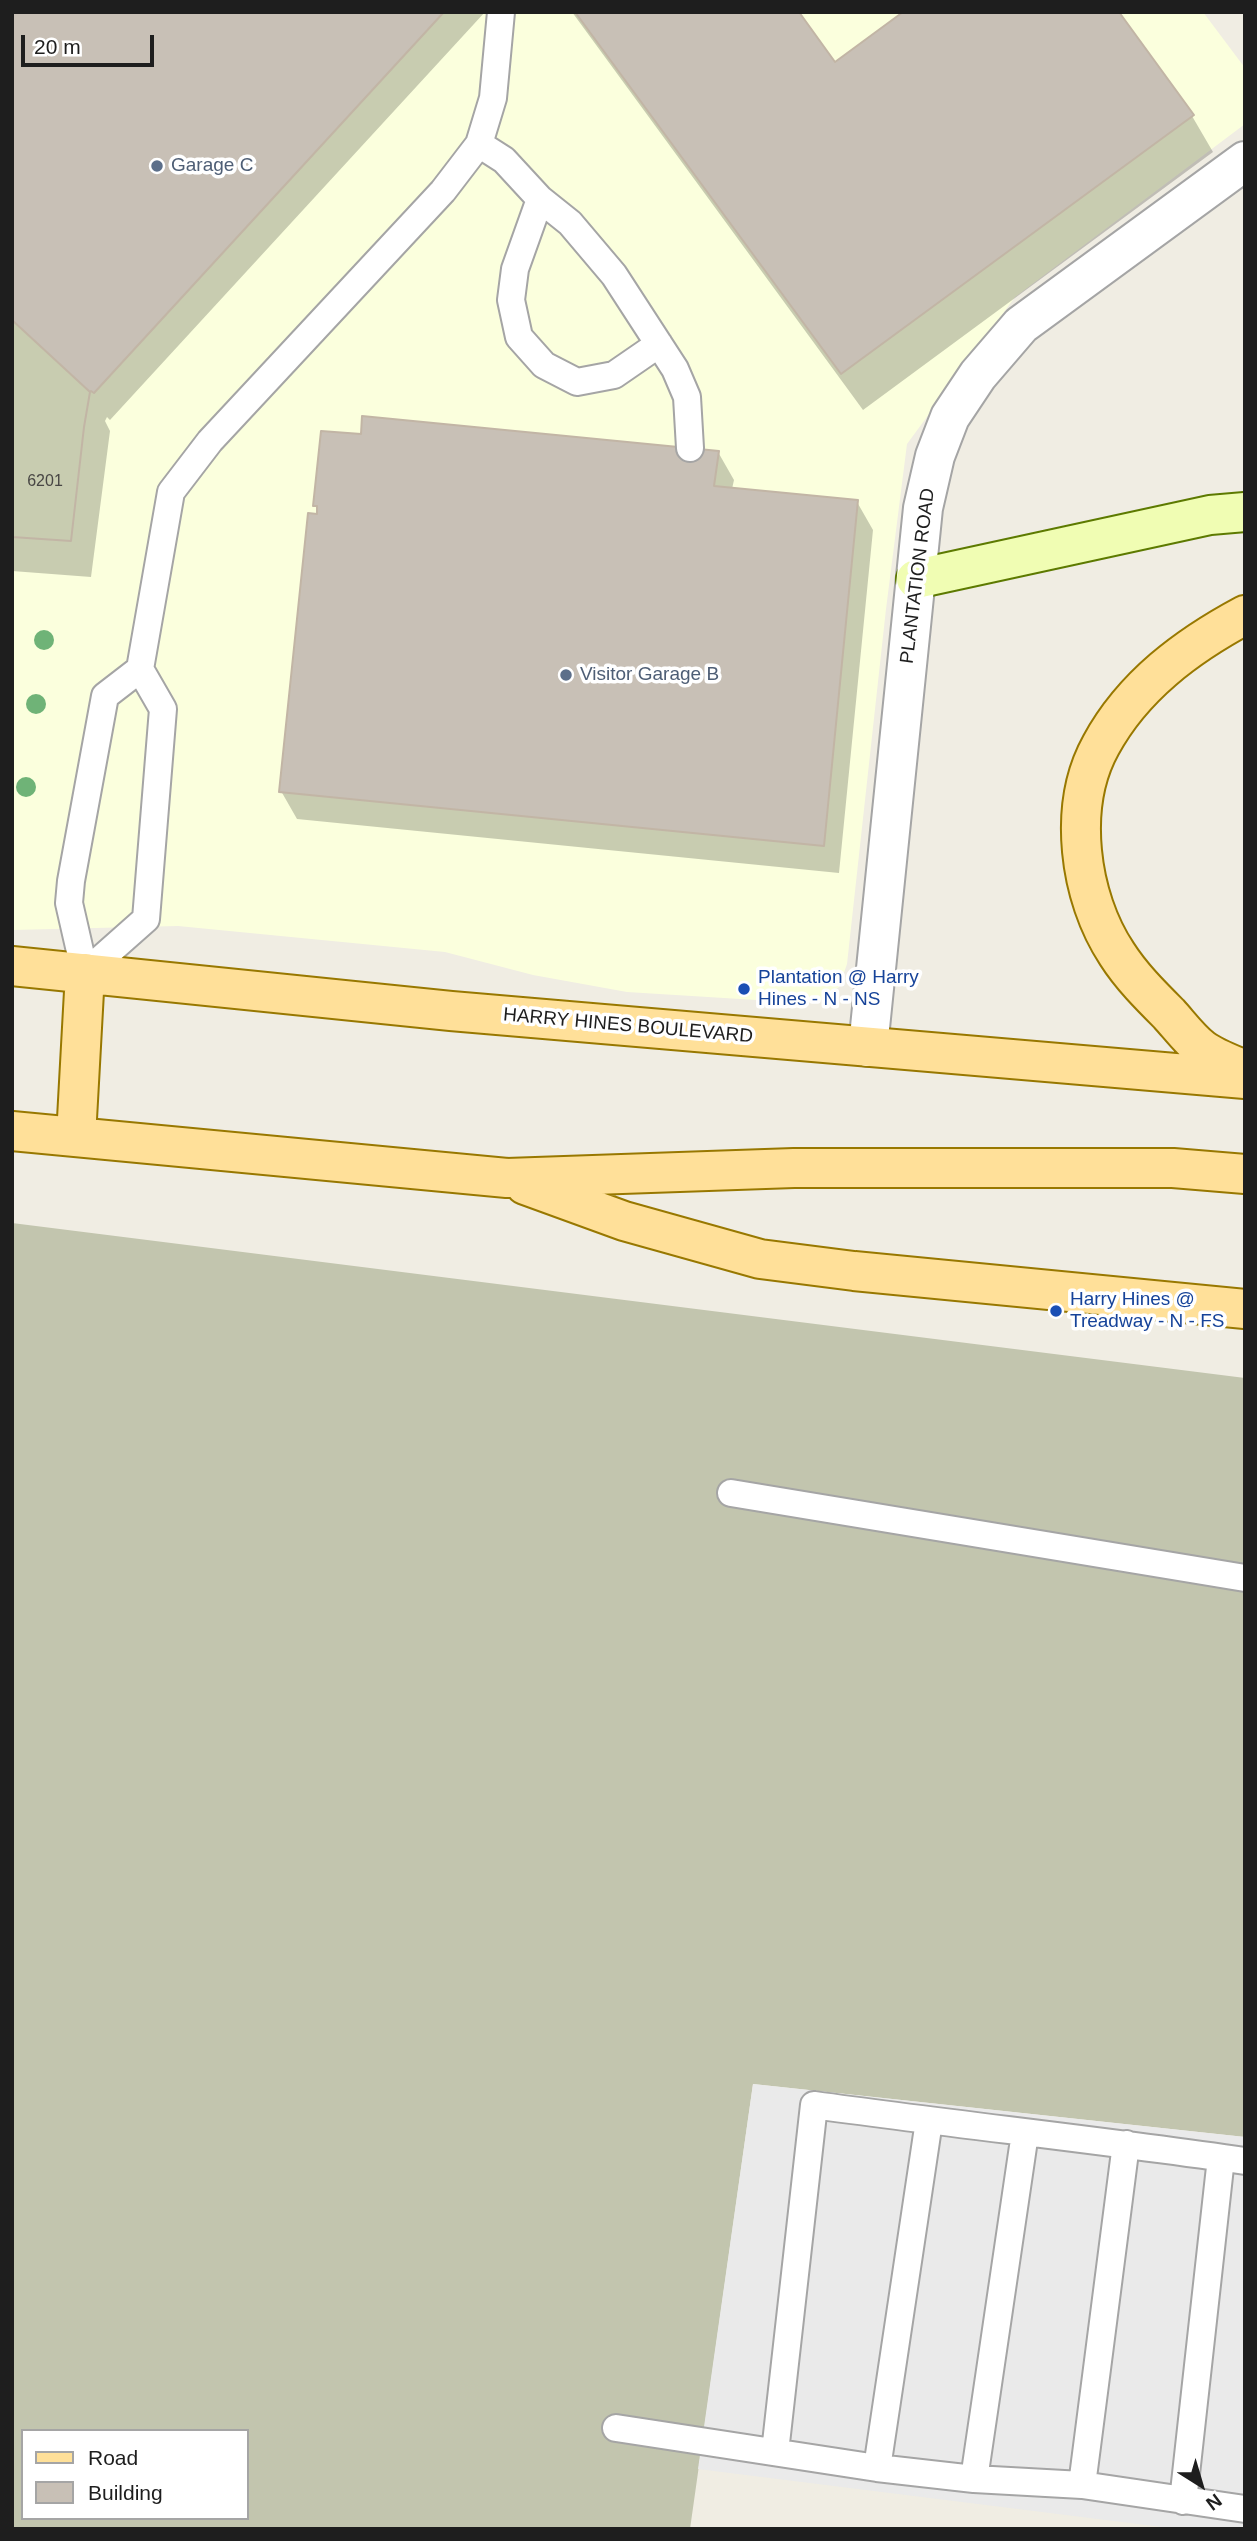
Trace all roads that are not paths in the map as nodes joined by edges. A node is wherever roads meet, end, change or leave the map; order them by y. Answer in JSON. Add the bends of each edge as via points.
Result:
{"nodes":[{"id":1,"x":501,"y":12,"type":"edge"},
{"id":2,"x":479,"y":144,"type":"junction"},
{"id":3,"x":1245,"y":162,"type":"edge"},
{"id":4,"x":540,"y":200,"type":"junction"},
{"id":5,"x":659,"y":344,"type":"junction"},
{"id":6,"x":690,"y":448,"type":"dead end"},
{"id":7,"x":1245,"y":512,"type":"edge"},
{"id":8,"x":916,"y":579,"type":"junction"},
{"id":9,"x":1245,"y":615,"type":"edge"},
{"id":10,"x":140,"y":669,"type":"junction"},
{"id":11,"x":12,"y":966,"type":"edge"},
{"id":12,"x":85,"y":973,"type":"junction"},
{"id":13,"x":868,"y":1047,"type":"junction"},
{"id":14,"x":1245,"y":1070,"type":"edge"},
{"id":15,"x":1245,"y":1079,"type":"edge"},
{"id":16,"x":12,"y":1130,"type":"edge"},
{"id":17,"x":76,"y":1137,"type":"junction"},
{"id":18,"x":1245,"y":1174,"type":"edge"},
{"id":19,"x":506,"y":1178,"type":"junction"},
{"id":20,"x":1245,"y":1309,"type":"edge"},
{"id":21,"x":731,"y":1493,"type":"dead end"},
{"id":22,"x":1245,"y":1578,"type":"edge"},
{"id":23,"x":929,"y":2121,"type":"junction"},
{"id":24,"x":1025,"y":2133,"type":"junction"},
{"id":25,"x":1126,"y":2144,"type":"junction"},
{"id":26,"x":1233,"y":2160,"type":"edge"},
{"id":27,"x":616,"y":2428,"type":"dead end"},
{"id":28,"x":775,"y":2452,"type":"junction"},
{"id":29,"x":877,"y":2468,"type":"junction"},
{"id":30,"x":974,"y":2479,"type":"junction"},
{"id":31,"x":1082,"y":2485,"type":"junction"},
{"id":32,"x":1183,"y":2501,"type":"junction"},
{"id":33,"x":1245,"y":2509,"type":"edge"}],
"edges":[{"from":1,"to":2,"type":"lane","via":[[493,98]]},
{"from":2,"to":4,"type":"lane","via":[[504,160]]},
{"from":2,"to":10,"type":"lane","via":[[443,191],[210,441],[171,492]]},
{"from":3,"to":8,"type":"street","name":"PLANTATION ROAD","via":[[1021,325],[978,374],[950,418],[934,456]]},
{"from":4,"to":5,"type":"lane","via":[[570,223],[614,275]]},
{"from":4,"to":5,"type":"lane","via":[[515,269],[511,300],[519,337],[544,365],[577,382],[614,375]]},
{"from":5,"to":6,"type":"lane","via":[[687,397]]},
{"from":7,"to":8,"type":"main road","via":[[1210,515]]},
{"from":8,"to":13,"type":"street","name":"PLANTATION ROAD"},
{"from":9,"to":14,"type":"main road","via":[[1174,658],[1132,699],[1100,746],[1087,781],[1081,824],[1083,871],[1115,952],[1202,1049]]},
{"from":10,"to":12,"type":"lane","via":[[105,696],[71,881],[69,903]]},
{"from":10,"to":12,"type":"lane","via":[[163,709],[146,919]]},
{"from":11,"to":12,"type":"main road","name":"HARRY HINES BOULEVARD"},
{"from":12,"to":13,"type":"main road","name":"HARRY HINES BOULEVARD"},
{"from":12,"to":17,"type":"main road"},
{"from":13,"to":15,"type":"main road","name":"HARRY HINES BOULEVARD"},
{"from":16,"to":17,"type":"main road"},
{"from":17,"to":19,"type":"main road"},
{"from":18,"to":19,"type":"main road","via":[[1172,1168],[794,1168]]},
{"from":19,"to":20,"type":"main road","via":[[624,1221],[760,1259]]},
{"from":21,"to":22,"type":"lane"},
{"from":23,"to":24,"type":"lane"},
{"from":23,"to":28,"type":"lane","via":[[814,2105]]},
{"from":23,"to":29,"type":"lane"},
{"from":24,"to":25,"type":"lane"},
{"from":24,"to":30,"type":"lane"},
{"from":25,"to":26,"type":"lane"},
{"from":25,"to":31,"type":"lane"},
{"from":26,"to":32,"type":"lane"},
{"from":27,"to":28,"type":"lane"},
{"from":28,"to":29,"type":"lane"},
{"from":29,"to":30,"type":"lane"},
{"from":30,"to":31,"type":"lane"},
{"from":31,"to":32,"type":"lane"},
{"from":32,"to":33,"type":"lane"}]}
